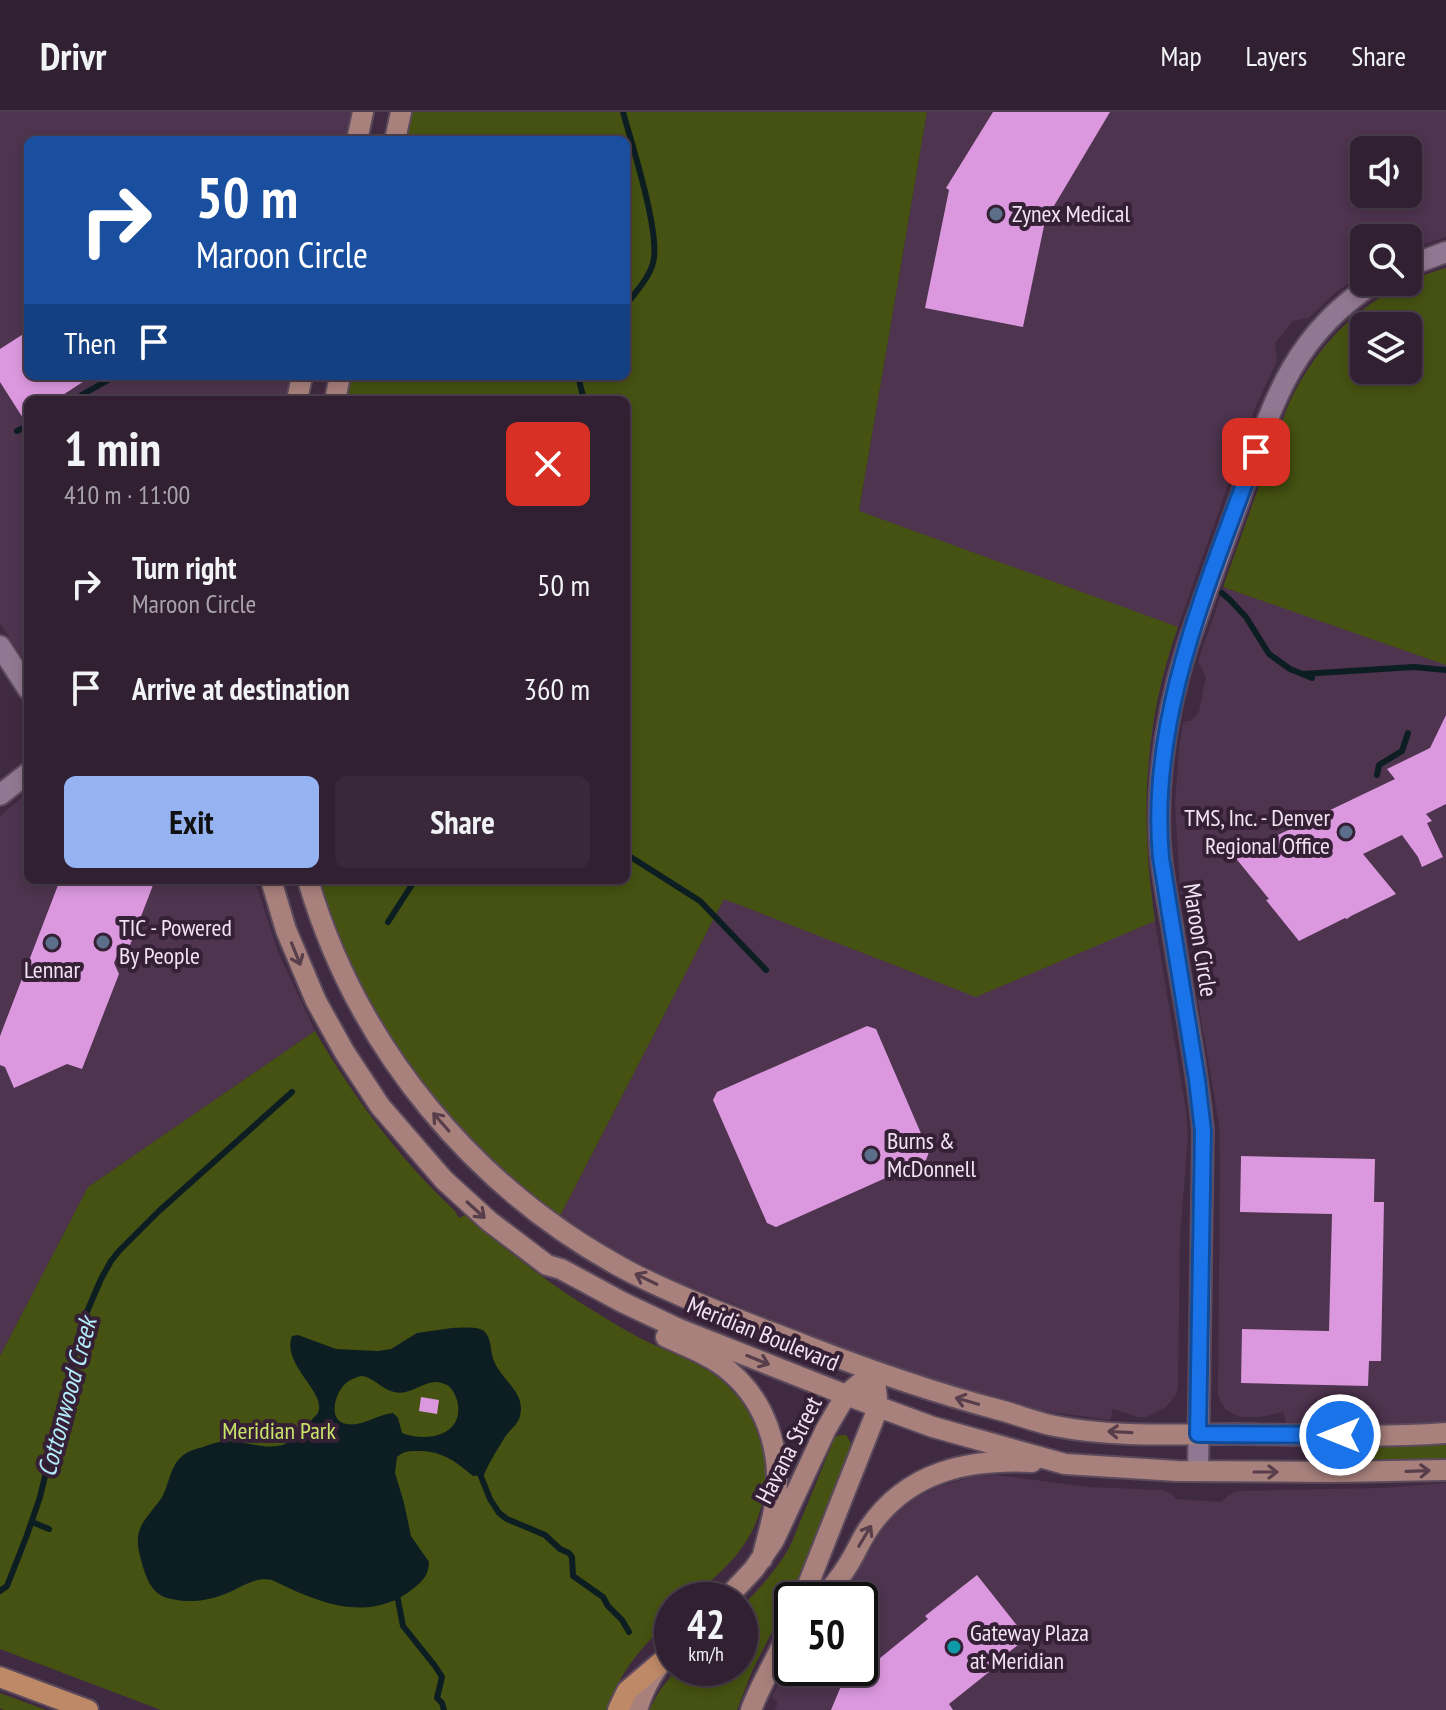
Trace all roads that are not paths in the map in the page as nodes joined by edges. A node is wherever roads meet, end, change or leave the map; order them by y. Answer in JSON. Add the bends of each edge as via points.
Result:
{"nodes":[{"id":1,"x":363,"y":112,"type":"edge"},
{"id":2,"x":401,"y":112,"type":"edge"},
{"id":3,"x":358,"y":136,"type":"edge"},
{"id":4,"x":396,"y":136,"type":"edge"},
{"id":5,"x":1446,"y":252,"type":"edge"},
{"id":6,"x":1422,"y":261,"type":"edge"},
{"id":7,"x":1355,"y":296,"type":"edge"},
{"id":8,"x":0,"y":646,"type":"edge"},
{"id":9,"x":24,"y":683,"type":"edge"},
{"id":10,"x":24,"y":776,"type":"edge"},
{"id":11,"x":0,"y":795,"type":"edge"},
{"id":12,"x":272,"y":884,"type":"edge"},
{"id":13,"x":309,"y":884,"type":"edge"},
{"id":14,"x":547,"y":1265,"type":"junction"},
{"id":15,"x":874,"y":1371,"type":"junction"},
{"id":16,"x":846,"y":1395,"type":"junction"},
{"id":17,"x":878,"y":1408,"type":"junction"},
{"id":18,"x":1446,"y":1433,"type":"edge"},
{"id":19,"x":1198,"y":1434,"type":"junction"},
{"id":20,"x":1065,"y":1464,"type":"junction"},
{"id":21,"x":1446,"y":1470,"type":"edge"},
{"id":22,"x":1198,"y":1471,"type":"junction"},
{"id":23,"x":762,"y":1559,"type":"junction"},
{"id":24,"x":741,"y":1582,"type":"edge"},
{"id":25,"x":809,"y":1582,"type":"edge"},
{"id":26,"x":836,"y":1582,"type":"edge"},
{"id":27,"x":774,"y":1661,"type":"edge"},
{"id":28,"x":654,"y":1667,"type":"edge"},
{"id":29,"x":654,"y":1674,"type":"edge"},
{"id":30,"x":0,"y":1677,"type":"edge"},
{"id":31,"x":88,"y":1710,"type":"edge"},
{"id":32,"x":618,"y":1710,"type":"edge"},
{"id":33,"x":637,"y":1710,"type":"edge"},
{"id":34,"x":751,"y":1710,"type":"edge"}],
"edges":[{"from":1,"to":3,"type":"main road"},
{"from":2,"to":4,"type":"main road"},
{"from":5,"to":6,"type":"street"},
{"from":7,"to":19,"type":"street","name":"Maroon Circle","via":[[1320,328],[1278,393],[1187,647],[1165,742],[1161,858],[1203,1131]]},
{"from":8,"to":9,"type":"street"},
{"from":10,"to":11,"type":"street"},
{"from":12,"to":14,"type":"main road","name":"Meridian Boulevard","one_way":true,"via":[[316,1001],[380,1106],[454,1190]]},
{"from":15,"to":13,"type":"main road","name":"Meridian Boulevard","one_way":true,"via":[[652,1283],[563,1231],[506,1187],[449,1132],[381,1043],[344,974]]},
{"from":14,"to":16,"type":"main road","name":"Meridian Boulevard","one_way":true,"via":[[679,1329]]},
{"from":14,"to":23,"type":"main road","via":[[621,1315],[714,1360],[749,1392],[769,1427],[777,1467]]},
{"from":15,"to":16,"type":"main road","name":"Havana Street"},
{"from":15,"to":17,"type":"main road"},
{"from":19,"to":15,"type":"main road","name":"Meridian Boulevard","one_way":true,"via":[[1056,1426]]},
{"from":16,"to":17,"type":"main road","name":"Meridian Boulevard"},
{"from":16,"to":23,"type":"main road","name":"Havana Street"},
{"from":17,"to":20,"type":"main road","name":"Meridian Boulevard"},
{"from":17,"to":25,"type":"main road"},
{"from":18,"to":19,"type":"main road","name":"Meridian Boulevard"},
{"from":19,"to":22,"type":"street","name":"Maroon Circle"},
{"from":20,"to":22,"type":"main road","name":"Meridian Boulevard"},
{"from":26,"to":20,"type":"main road","one_way":true,"via":[[883,1510],[920,1482],[977,1463]]},
{"from":22,"to":21,"type":"main road","name":"Meridian Boulevard","one_way":true},
{"from":23,"to":24,"type":"main road","name":"Havana Street"},
{"from":27,"to":34,"type":"main road"},
{"from":28,"to":32,"type":"main road","via":[[627,1691]]},
{"from":29,"to":33,"type":"main road"},
{"from":30,"to":31,"type":"main road"}]}
